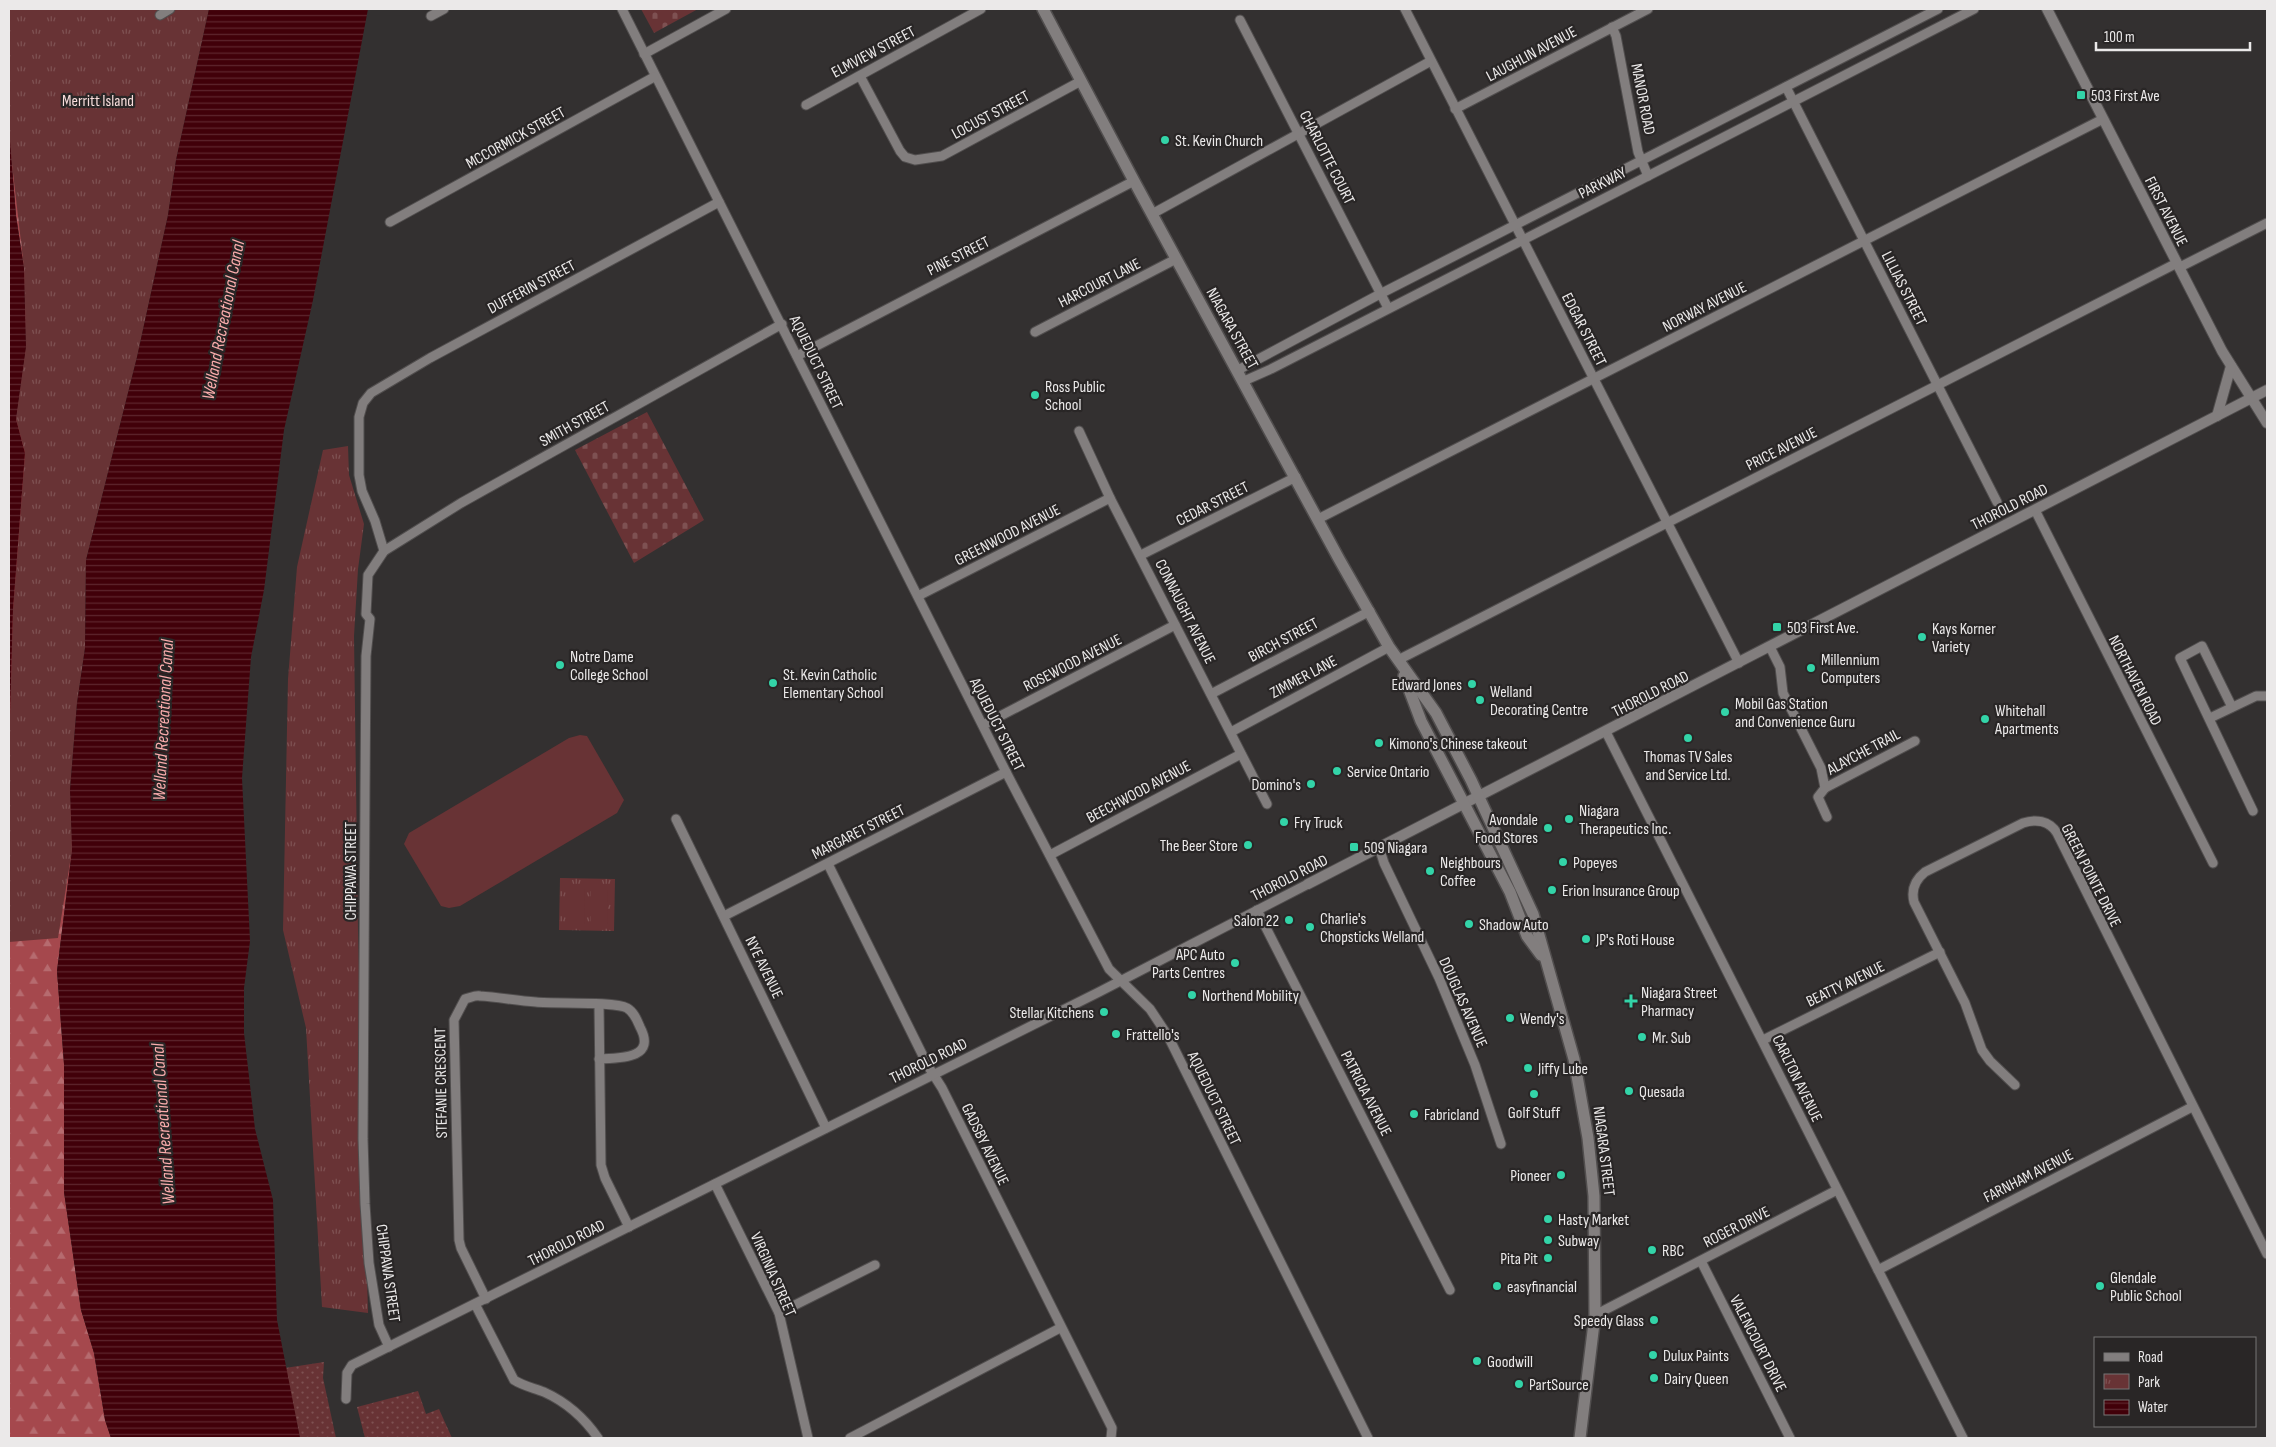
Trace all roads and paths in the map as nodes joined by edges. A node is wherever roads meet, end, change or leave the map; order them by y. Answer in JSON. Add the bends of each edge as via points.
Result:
{"nodes":[{"id":1,"x":170,"y":9,"type":"edge"},
{"id":2,"x":444,"y":9,"type":"edge"},
{"id":3,"x":622,"y":9,"type":"edge"},
{"id":4,"x":726,"y":9,"type":"edge"},
{"id":5,"x":981,"y":9,"type":"edge"},
{"id":6,"x":1043,"y":9,"type":"edge"},
{"id":7,"x":1405,"y":9,"type":"edge"},
{"id":8,"x":1648,"y":9,"type":"edge"},
{"id":9,"x":1938,"y":9,"type":"edge"},
{"id":10,"x":1974,"y":9,"type":"edge"},
{"id":11,"x":2047,"y":9,"type":"edge"},
{"id":12,"x":160,"y":15,"type":"dead end"},
{"id":13,"x":431,"y":16,"type":"dead end"},
{"id":14,"x":1240,"y":20,"type":"dead end"},
{"id":15,"x":1612,"y":27,"type":"junction"},
{"id":16,"x":1899,"y":28,"type":"junction"},
{"id":17,"x":1907,"y":43,"type":"junction"},
{"id":18,"x":644,"y":54,"type":"junction"},
{"id":19,"x":1431,"y":61,"type":"junction"},
{"id":20,"x":860,"y":76,"type":"junction"},
{"id":21,"x":654,"y":77,"type":"junction"},
{"id":22,"x":1081,"y":81,"type":"junction"},
{"id":23,"x":1786,"y":87,"type":"junction"},
{"id":24,"x":1793,"y":100,"type":"junction"},
{"id":25,"x":806,"y":105,"type":"dead end"},
{"id":26,"x":1455,"y":109,"type":"junction"},
{"id":27,"x":2103,"y":119,"type":"junction"},
{"id":28,"x":1300,"y":134,"type":"junction"},
{"id":29,"x":1640,"y":160,"type":"junction"},
{"id":30,"x":1648,"y":176,"type":"junction"},
{"id":31,"x":1134,"y":181,"type":"junction"},
{"id":32,"x":719,"y":202,"type":"junction"},
{"id":33,"x":1152,"y":214,"type":"junction"},
{"id":34,"x":390,"y":222,"type":"dead end"},
{"id":35,"x":2267,"y":222,"type":"edge"},
{"id":36,"x":1515,"y":226,"type":"junction"},
{"id":37,"x":1522,"y":240,"type":"junction"},
{"id":38,"x":1864,"y":241,"type":"junction"},
{"id":39,"x":1176,"y":259,"type":"junction"},
{"id":40,"x":2178,"y":265,"type":"junction"},
{"id":41,"x":1380,"y":294,"type":"junction"},
{"id":42,"x":1388,"y":308,"type":"junction"},
{"id":43,"x":782,"y":324,"type":"junction"},
{"id":44,"x":1035,"y":332,"type":"dead end"},
{"id":45,"x":797,"y":356,"type":"junction"},
{"id":46,"x":2231,"y":366,"type":"junction"},
{"id":47,"x":1241,"y":375,"type":"junction"},
{"id":48,"x":1593,"y":379,"type":"junction"},
{"id":49,"x":1937,"y":385,"type":"junction"},
{"id":50,"x":2267,"y":390,"type":"edge"},
{"id":51,"x":2252,"y":398,"type":"junction"},
{"id":52,"x":2217,"y":416,"type":"junction"},
{"id":53,"x":2267,"y":423,"type":"edge"},
{"id":54,"x":1079,"y":431,"type":"dead end"},
{"id":55,"x":1296,"y":477,"type":"junction"},
{"id":56,"x":1110,"y":498,"type":"junction"},
{"id":57,"x":1997,"y":502,"type":"dead end"},
{"id":58,"x":2035,"y":510,"type":"junction"},
{"id":59,"x":1318,"y":519,"type":"junction"},
{"id":60,"x":1667,"y":524,"type":"junction"},
{"id":61,"x":384,"y":552,"type":"junction"},
{"id":62,"x":1141,"y":555,"type":"junction"},
{"id":63,"x":918,"y":596,"type":"junction"},
{"id":64,"x":1370,"y":611,"type":"junction"},
{"id":65,"x":1175,"y":625,"type":"junction"},
{"id":66,"x":1389,"y":647,"type":"junction"},
{"id":67,"x":1770,"y":647,"type":"junction"},
{"id":68,"x":1398,"y":660,"type":"junction"},
{"id":69,"x":1739,"y":663,"type":"junction"},
{"id":70,"x":1212,"y":694,"type":"junction"},
{"id":71,"x":2267,"y":696,"type":"edge"},
{"id":72,"x":2232,"y":707,"type":"junction"},
{"id":73,"x":2210,"y":718,"type":"junction"},
{"id":74,"x":983,"y":725,"type":"junction"},
{"id":75,"x":1231,"y":732,"type":"junction"},
{"id":76,"x":1606,"y":732,"type":"junction"},
{"id":77,"x":1915,"y":741,"type":"dead end"},
{"id":78,"x":1240,"y":754,"type":"junction"},
{"id":79,"x":1006,"y":772,"type":"junction"},
{"id":80,"x":1825,"y":788,"type":"junction"},
{"id":81,"x":1479,"y":796,"type":"junction"},
{"id":82,"x":1267,"y":804,"type":"dead end"},
{"id":83,"x":1465,"y":804,"type":"junction"},
{"id":84,"x":2253,"y":811,"type":"dead end"},
{"id":85,"x":1827,"y":817,"type":"dead end"},
{"id":86,"x":676,"y":819,"type":"dead end"},
{"id":87,"x":1380,"y":847,"type":"junction"},
{"id":88,"x":1050,"y":855,"type":"junction"},
{"id":89,"x":2213,"y":863,"type":"dead end"},
{"id":90,"x":828,"y":864,"type":"junction"},
{"id":91,"x":1308,"y":884,"type":"joint"},
{"id":92,"x":1257,"y":910,"type":"junction"},
{"id":93,"x":724,"y":916,"type":"junction"},
{"id":94,"x":1940,"y":952,"type":"junction"},
{"id":95,"x":1546,"y":961,"type":"junction"},
{"id":96,"x":1121,"y":981,"type":"junction"},
{"id":97,"x":599,"y":1005,"type":"junction"},
{"id":98,"x":1763,"y":1040,"type":"junction"},
{"id":99,"x":599,"y":1059,"type":"junction"},
{"id":100,"x":933,"y":1074,"type":"junction"},
{"id":101,"x":2015,"y":1085,"type":"dead end"},
{"id":102,"x":2192,"y":1107,"type":"junction"},
{"id":103,"x":826,"y":1128,"type":"junction"},
{"id":104,"x":1501,"y":1144,"type":"dead end"},
{"id":105,"x":715,"y":1184,"type":"junction"},
{"id":106,"x":1837,"y":1190,"type":"junction"},
{"id":107,"x":629,"y":1227,"type":"junction"},
{"id":108,"x":2267,"y":1254,"type":"edge"},
{"id":109,"x":1701,"y":1261,"type":"junction"},
{"id":110,"x":874,"y":1265,"type":"dead end"},
{"id":111,"x":1878,"y":1270,"type":"junction"},
{"id":112,"x":1450,"y":1290,"type":"dead end"},
{"id":113,"x":486,"y":1299,"type":"junction"},
{"id":114,"x":475,"y":1304,"type":"junction"},
{"id":115,"x":779,"y":1313,"type":"junction"},
{"id":116,"x":1596,"y":1315,"type":"junction"},
{"id":117,"x":1060,"y":1328,"type":"junction"},
{"id":118,"x":389,"y":1346,"type":"junction"},
{"id":119,"x":346,"y":1399,"type":"dead end"},
{"id":120,"x":598,"y":1438,"type":"edge"},
{"id":121,"x":808,"y":1438,"type":"edge"},
{"id":122,"x":850,"y":1438,"type":"edge"},
{"id":123,"x":1111,"y":1438,"type":"edge"},
{"id":124,"x":1368,"y":1438,"type":"edge"},
{"id":125,"x":1580,"y":1438,"type":"edge"},
{"id":126,"x":1790,"y":1438,"type":"edge"},
{"id":127,"x":1963,"y":1438,"type":"edge"}],
"edges":[{"from":1,"to":12,"type":"street"},
{"from":2,"to":13,"type":"street"},
{"from":3,"to":18,"type":"street","name":"AQUEDUCT STREET"},
{"from":4,"to":18,"type":"street"},
{"from":5,"to":20,"type":"street","name":"ELMVIEW STREET"},
{"from":6,"to":22,"type":"main road","name":"NIAGARA STREET"},
{"from":7,"to":19,"type":"street","name":"EDGAR STREET"},
{"from":8,"to":15,"type":"street","name":"LAUGHLIN AVENUE"},
{"from":9,"to":16,"type":"street","name":"PARKWAY"},
{"from":10,"to":17,"type":"street","name":"PARKWAY"},
{"from":11,"to":27,"type":"street","name":"FIRST AVENUE"},
{"from":14,"to":28,"type":"street","name":"CHARLOTTE COURT"},
{"from":15,"to":26,"type":"street","name":"LAUGHLIN AVENUE"},
{"from":15,"to":29,"type":"street","name":"MANOR ROAD"},
{"from":16,"to":17,"type":"street"},
{"from":16,"to":23,"type":"street","name":"PARKWAY"},
{"from":17,"to":24,"type":"street","name":"PARKWAY"},
{"from":18,"to":21,"type":"street","name":"AQUEDUCT STREET"},
{"from":19,"to":26,"type":"street","name":"EDGAR STREET"},
{"from":19,"to":28,"type":"street"},
{"from":20,"to":22,"type":"street","name":"LOCUST STREET","via":[[900,151],[908,158],[919,160],[942,156]]},
{"from":20,"to":25,"type":"street","name":"ELMVIEW STREET"},
{"from":21,"to":32,"type":"street","name":"AQUEDUCT STREET"},
{"from":21,"to":34,"type":"street","name":"MCCORMICK STREET"},
{"from":22,"to":31,"type":"main road","name":"NIAGARA STREET"},
{"from":23,"to":24,"type":"street","name":"LILLIAS STREET"},
{"from":23,"to":29,"type":"street","name":"PARKWAY"},
{"from":24,"to":30,"type":"street","name":"PARKWAY"},
{"from":24,"to":38,"type":"street","name":"LILLIAS STREET"},
{"from":26,"to":36,"type":"street","name":"EDGAR STREET"},
{"from":27,"to":38,"type":"street","name":"NORWAY AVENUE"},
{"from":27,"to":40,"type":"street","name":"FIRST AVENUE"},
{"from":28,"to":33,"type":"street"},
{"from":28,"to":41,"type":"street","name":"CHARLOTTE COURT"},
{"from":29,"to":30,"type":"street","name":"MANOR ROAD"},
{"from":29,"to":36,"type":"street","name":"PARKWAY"},
{"from":30,"to":37,"type":"street","name":"PARKWAY"},
{"from":31,"to":33,"type":"main road","name":"NIAGARA STREET"},
{"from":31,"to":45,"type":"street","name":"PINE STREET"},
{"from":32,"to":43,"type":"street","name":"AQUEDUCT STREET"},
{"from":32,"to":61,"type":"street","name":"DUFFERIN STREET","via":[[376,388],[363,403],[359,417],[360,475],[362,491]]},
{"from":33,"to":39,"type":"main road","name":"NIAGARA STREET"},
{"from":35,"to":40,"type":"street","name":"PRICE AVENUE"},
{"from":36,"to":37,"type":"street","name":"EDGAR STREET"},
{"from":36,"to":41,"type":"street","name":"PARKWAY"},
{"from":37,"to":42,"type":"street","name":"PARKWAY"},
{"from":37,"to":48,"type":"street","name":"EDGAR STREET"},
{"from":38,"to":48,"type":"street","name":"NORWAY AVENUE"},
{"from":38,"to":49,"type":"street","name":"LILLIAS STREET"},
{"from":39,"to":44,"type":"street","name":"HARCOURT LANE"},
{"from":39,"to":47,"type":"main road","name":"NIAGARA STREET"},
{"from":40,"to":46,"type":"street","name":"FIRST AVENUE"},
{"from":40,"to":49,"type":"street","name":"PRICE AVENUE"},
{"from":41,"to":42,"type":"street","name":"CHARLOTTE COURT"},
{"from":41,"to":47,"type":"street","name":"PARKWAY"},
{"from":42,"to":47,"type":"street","name":"PARKWAY","via":[[1271,369]]},
{"from":43,"to":45,"type":"street","name":"AQUEDUCT STREET"},
{"from":43,"to":61,"type":"street","name":"SMITH STREET","via":[[461,503]]},
{"from":45,"to":63,"type":"street","name":"AQUEDUCT STREET"},
{"from":46,"to":51,"type":"street","name":"FIRST AVENUE"},
{"from":46,"to":52,"type":"street"},
{"from":47,"to":55,"type":"main road","name":"NIAGARA STREET"},
{"from":48,"to":59,"type":"street","name":"NORWAY AVENUE"},
{"from":48,"to":60,"type":"street","name":"EDGAR STREET"},
{"from":49,"to":57,"type":"street","name":"LILLIAS STREET"},
{"from":49,"to":60,"type":"street","name":"PRICE AVENUE"},
{"from":50,"to":51,"type":"street","name":"THOROLD ROAD"},
{"from":51,"to":52,"type":"street","name":"THOROLD ROAD"},
{"from":51,"to":53,"type":"street","name":"FIRST AVENUE"},
{"from":52,"to":58,"type":"street","name":"THOROLD ROAD"},
{"from":54,"to":56,"type":"street","name":"CONNAUGHT AVENUE"},
{"from":55,"to":59,"type":"main road","name":"NIAGARA STREET"},
{"from":55,"to":62,"type":"street","name":"CEDAR STREET"},
{"from":56,"to":62,"type":"street","name":"CONNAUGHT AVENUE"},
{"from":56,"to":63,"type":"street","name":"GREENWOOD AVENUE"},
{"from":58,"to":67,"type":"street","name":"THOROLD ROAD"},
{"from":58,"to":89,"type":"street","name":"NORTHAVEN ROAD"},
{"from":59,"to":64,"type":"main road","name":"NIAGARA STREET"},
{"from":60,"to":68,"type":"street","name":"PRICE AVENUE"},
{"from":60,"to":69,"type":"street","name":"EDGAR STREET"},
{"from":61,"to":118,"type":"street","name":"CHIPPAWA STREET","via":[[368,575],[366,603],[366,614],[370,619],[366,656],[363,1139],[369,1263],[379,1325]]},
{"from":62,"to":65,"type":"street","name":"CONNAUGHT AVENUE"},
{"from":63,"to":74,"type":"street","name":"AQUEDUCT STREET"},
{"from":64,"to":66,"type":"main road","name":"NIAGARA STREET"},
{"from":64,"to":70,"type":"street","name":"BIRCH STREET"},
{"from":65,"to":70,"type":"street","name":"CONNAUGHT AVENUE"},
{"from":65,"to":74,"type":"street","name":"ROSEWOOD AVENUE"},
{"from":66,"to":68,"type":"main road","name":"NIAGARA STREET"},
{"from":66,"to":75,"type":"street","name":"ZIMMER LANE"},
{"from":67,"to":69,"type":"street","name":"THOROLD ROAD"},
{"from":67,"to":80,"type":"street","via":[[1780,667],[1783,693],[1821,768]]},
{"from":68,"to":81,"type":"main road","name":"NIAGARA STREET","via":[[1436,713]]},
{"from":68,"to":83,"type":"main road","name":"NIAGARA STREET","via":[[1421,720]]},
{"from":69,"to":76,"type":"street","name":"THOROLD ROAD"},
{"from":70,"to":75,"type":"street","name":"CONNAUGHT AVENUE"},
{"from":71,"to":72,"type":"street","via":[[2256,696]]},
{"from":72,"to":73,"type":"street"},
{"from":72,"to":73,"type":"street","via":[[2202,646],[2180,658]]},
{"from":73,"to":84,"type":"street"},
{"from":74,"to":79,"type":"street","name":"AQUEDUCT STREET"},
{"from":75,"to":78,"type":"street","name":"CONNAUGHT AVENUE"},
{"from":76,"to":81,"type":"street","name":"THOROLD ROAD"},
{"from":76,"to":98,"type":"street","name":"CARLTON AVENUE"},
{"from":77,"to":80,"type":"street","name":"ALAYCHE TRAIL"},
{"from":78,"to":82,"type":"street","name":"CONNAUGHT AVENUE"},
{"from":78,"to":88,"type":"street","name":"BEECHWOOD AVENUE"},
{"from":79,"to":88,"type":"street","name":"AQUEDUCT STREET"},
{"from":79,"to":90,"type":"street","name":"MARGARET STREET"},
{"from":80,"to":85,"type":"street","via":[[1818,798]]},
{"from":81,"to":83,"type":"street","name":"THOROLD ROAD"},
{"from":81,"to":95,"type":"main road","name":"NIAGARA STREET","via":[[1533,914]]},
{"from":83,"to":87,"type":"street","name":"THOROLD ROAD"},
{"from":83,"to":95,"type":"main road","name":"NIAGARA STREET","via":[[1510,892],[1527,936]]},
{"from":86,"to":93,"type":"street","name":"NYE AVENUE"},
{"from":87,"to":91,"type":"street","name":"THOROLD ROAD"},
{"from":87,"to":104,"type":"street","name":"DOUGLAS AVENUE","via":[[1384,863],[1439,978],[1475,1066]]},
{"from":88,"to":96,"type":"street","name":"AQUEDUCT STREET","via":[[1109,969]]},
{"from":90,"to":93,"type":"street","name":"MARGARET STREET"},
{"from":90,"to":100,"type":"street","name":"GADSBY AVENUE"},
{"from":91,"to":92,"type":"street","name":"THOROLD ROAD"},
{"from":92,"to":96,"type":"street","name":"THOROLD ROAD"},
{"from":92,"to":112,"type":"street","name":"PATRICIA AVENUE"},
{"from":93,"to":103,"type":"street","name":"NYE AVENUE"},
{"from":94,"to":98,"type":"street","name":"BEATTY AVENUE"},
{"from":94,"to":101,"type":"street","name":"GREEN POINTE DRIVE","via":[[1965,1003],[1982,1050]]},
{"from":94,"to":102,"type":"street","name":"GREEN POINTE DRIVE","via":[[1914,902],[1913,891],[1918,878],[2023,823],[2036,820],[2048,824],[2057,832]]},
{"from":95,"to":116,"type":"main road","name":"NIAGARA STREET","via":[[1574,1059],[1588,1138],[1596,1224]]},
{"from":96,"to":100,"type":"street","name":"THOROLD ROAD"},
{"from":96,"to":124,"type":"street","name":"AQUEDUCT STREET","via":[[1150,1009],[1168,1036]]},
{"from":97,"to":99,"type":"street"},
{"from":97,"to":99,"type":"street","name":"STEFANIE CRESCENT","via":[[628,1009],[633,1013],[643,1032],[644,1043],[635,1055]]},
{"from":97,"to":113,"type":"street","name":"STEFANIE CRESCENT","via":[[477,995],[465,999],[454,1020],[459,1240]]},
{"from":98,"to":106,"type":"street","name":"CARLTON AVENUE"},
{"from":99,"to":107,"type":"street","via":[[601,1164]]},
{"from":100,"to":103,"type":"street","name":"THOROLD ROAD"},
{"from":100,"to":117,"type":"street","name":"GADSBY AVENUE"},
{"from":102,"to":108,"type":"street","name":"GREEN POINTE DRIVE"},
{"from":102,"to":111,"type":"street","name":"FARNHAM AVENUE"},
{"from":103,"to":105,"type":"street","name":"THOROLD ROAD"},
{"from":105,"to":107,"type":"street","name":"THOROLD ROAD"},
{"from":105,"to":115,"type":"street","name":"VIRGINIA STREET"},
{"from":106,"to":109,"type":"street","name":"ROGER DRIVE"},
{"from":106,"to":111,"type":"street","name":"CARLTON AVENUE"},
{"from":107,"to":113,"type":"street","name":"THOROLD ROAD"},
{"from":109,"to":116,"type":"street","name":"ROGER DRIVE"},
{"from":109,"to":126,"type":"street","name":"VALENCOURT DRIVE"},
{"from":110,"to":115,"type":"street"},
{"from":111,"to":127,"type":"street","name":"CARLTON AVENUE"},
{"from":113,"to":114,"type":"street","name":"THOROLD ROAD"},
{"from":114,"to":118,"type":"street","name":"THOROLD ROAD"},
{"from":114,"to":120,"type":"street","via":[[514,1380],[573,1410]]},
{"from":115,"to":121,"type":"street","name":"VIRGINIA STREET"},
{"from":116,"to":125,"type":"main road","name":"NIAGARA STREET"},
{"from":117,"to":122,"type":"street"},
{"from":117,"to":123,"type":"street","name":"GADSBY AVENUE","via":[[1112,1428]]},
{"from":118,"to":119,"type":"street","name":"THOROLD ROAD","via":[[349,1368]]}]}
